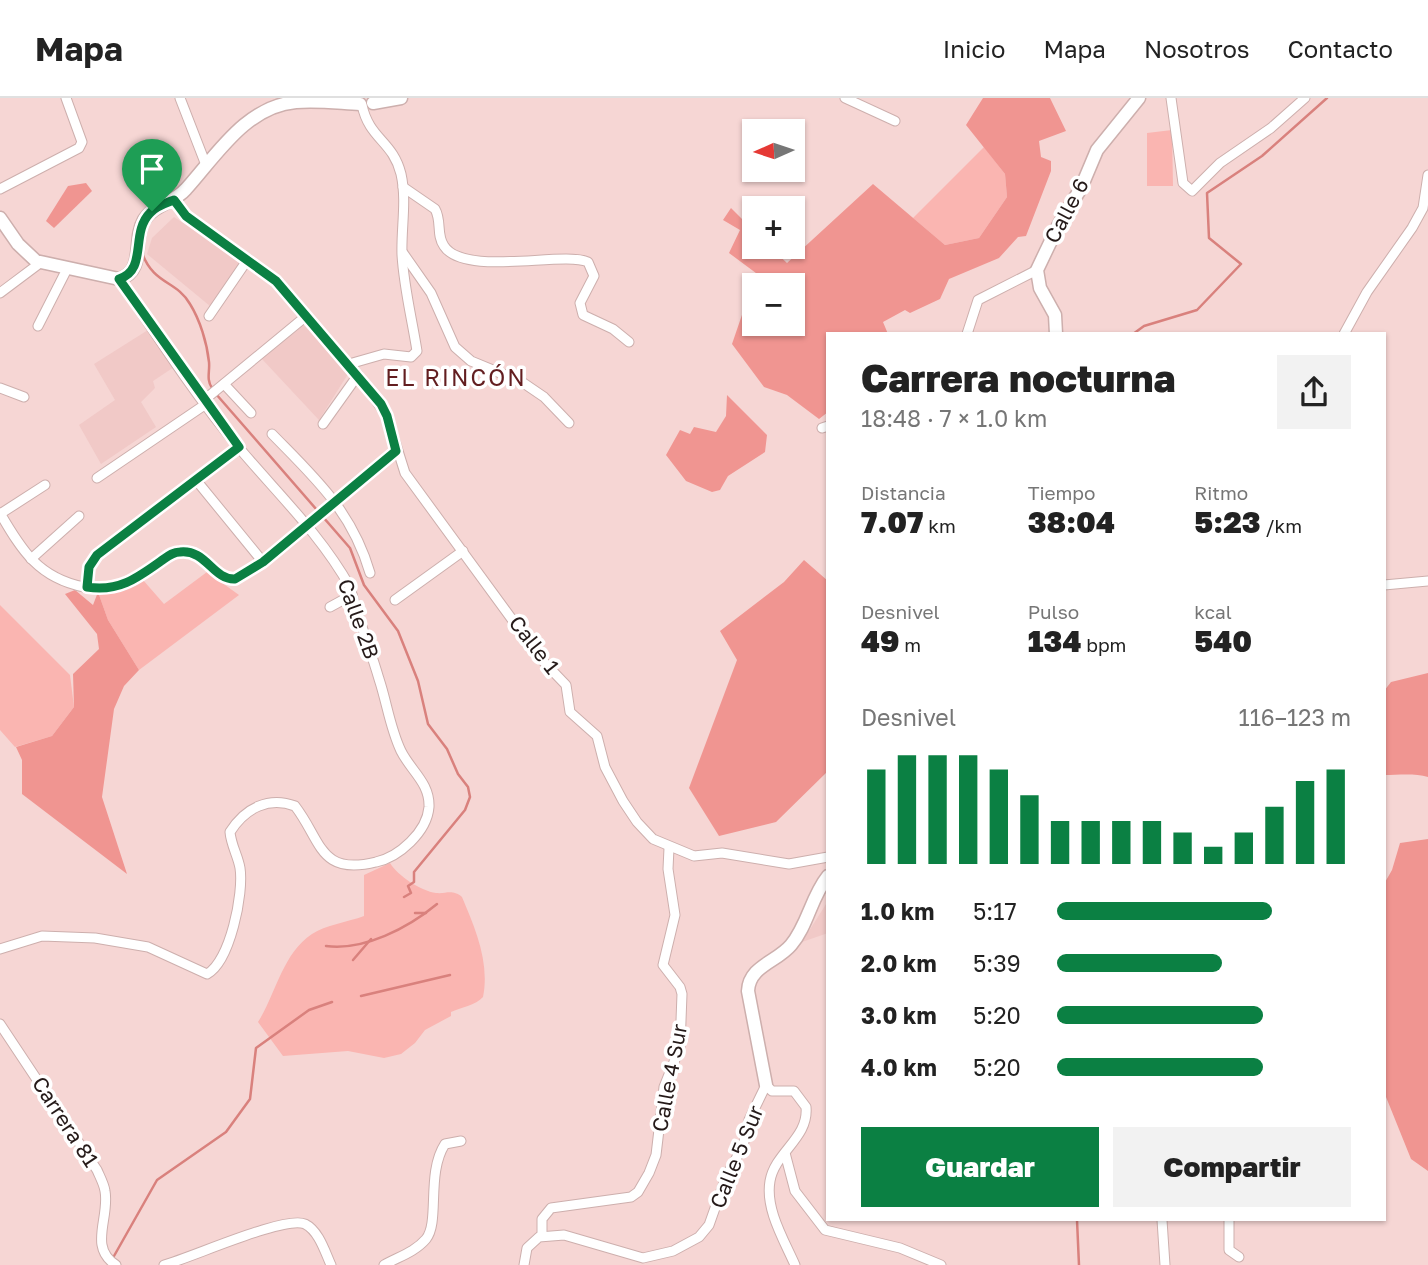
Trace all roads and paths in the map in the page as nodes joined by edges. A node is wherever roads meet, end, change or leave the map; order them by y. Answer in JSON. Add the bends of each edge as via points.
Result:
{"nodes":[{"id":1,"x":66,"y":98,"type":"edge"},
{"id":2,"x":180,"y":98,"type":"edge"},
{"id":3,"x":845,"y":98,"type":"edge"},
{"id":4,"x":1139,"y":98,"type":"edge"},
{"id":5,"x":1171,"y":98,"type":"edge"},
{"id":6,"x":1304,"y":98,"type":"edge"},
{"id":7,"x":370,"y":102,"type":"edge"},
{"id":8,"x":895,"y":121,"type":"dead end"},
{"id":9,"x":206,"y":165,"type":"junction"},
{"id":10,"x":1428,"y":175,"type":"edge"},
{"id":11,"x":403,"y":187,"type":"junction"},
{"id":12,"x":0,"y":189,"type":"edge"},
{"id":13,"x":174,"y":200,"type":"junction"},
{"id":14,"x":1425,"y":210,"type":"edge"},
{"id":15,"x":0,"y":218,"type":"edge"},
{"id":16,"x":402,"y":252,"type":"junction"},
{"id":17,"x":248,"y":259,"type":"junction"},
{"id":18,"x":40,"y":263,"type":"junction"},
{"id":19,"x":67,"y":269,"type":"junction"},
{"id":20,"x":1037,"y":270,"type":"junction"},
{"id":21,"x":119,"y":279,"type":"junction"},
{"id":22,"x":0,"y":293,"type":"edge"},
{"id":23,"x":209,"y":316,"type":"dead end"},
{"id":24,"x":304,"y":317,"type":"junction"},
{"id":25,"x":37,"y":326,"type":"dead end"},
{"id":26,"x":968,"y":332,"type":"edge"},
{"id":27,"x":1055,"y":332,"type":"edge"},
{"id":28,"x":1345,"y":332,"type":"edge"},
{"id":29,"x":629,"y":342,"type":"dead end"},
{"id":30,"x":349,"y":364,"type":"junction"},
{"id":31,"x":358,"y":375,"type":"junction"},
{"id":32,"x":221,"y":386,"type":"junction"},
{"id":33,"x":0,"y":388,"type":"edge"},
{"id":34,"x":24,"y":397,"type":"dead end"},
{"id":35,"x":207,"y":400,"type":"junction"},
{"id":36,"x":251,"y":413,"type":"dead end"},
{"id":37,"x":569,"y":423,"type":"dead end"},
{"id":38,"x":323,"y":424,"type":"dead end"},
{"id":39,"x":272,"y":433,"type":"dead end"},
{"id":40,"x":239,"y":447,"type":"junction"},
{"id":41,"x":396,"y":451,"type":"junction"},
{"id":42,"x":97,"y":478,"type":"dead end"},
{"id":43,"x":196,"y":480,"type":"junction"},
{"id":44,"x":45,"y":485,"type":"dead end"},
{"id":45,"x":335,"y":500,"type":"junction"},
{"id":46,"x":0,"y":513,"type":"edge"},
{"id":47,"x":79,"y":516,"type":"dead end"},
{"id":48,"x":306,"y":523,"type":"junction"},
{"id":49,"x":463,"y":551,"type":"junction"},
{"id":50,"x":31,"y":559,"type":"junction"},
{"id":51,"x":263,"y":562,"type":"junction"},
{"id":52,"x":370,"y":573,"type":"dead end"},
{"id":53,"x":1428,"y":581,"type":"edge"},
{"id":54,"x":1386,"y":585,"type":"edge"},
{"id":55,"x":87,"y":587,"type":"junction"},
{"id":56,"x":352,"y":595,"type":"junction"},
{"id":57,"x":395,"y":600,"type":"dead end"},
{"id":58,"x":330,"y":607,"type":"dead end"},
{"id":59,"x":669,"y":848,"type":"junction"},
{"id":60,"x":826,"y":857,"type":"edge"},
{"id":61,"x":826,"y":879,"type":"edge"},
{"id":62,"x":0,"y":949,"type":"edge"},
{"id":63,"x":0,"y":1024,"type":"edge"},
{"id":64,"x":766,"y":1085,"type":"junction"},
{"id":65,"x":461,"y":1141,"type":"dead end"},
{"id":66,"x":785,"y":1153,"type":"junction"},
{"id":67,"x":1162,"y":1221,"type":"edge"},
{"id":68,"x":1229,"y":1221,"type":"edge"},
{"id":69,"x":542,"y":1236,"type":"junction"},
{"id":70,"x":1239,"y":1256,"type":"dead end"},
{"id":71,"x":116,"y":1265,"type":"edge"},
{"id":72,"x":164,"y":1265,"type":"edge"},
{"id":73,"x":331,"y":1265,"type":"edge"},
{"id":74,"x":384,"y":1265,"type":"edge"},
{"id":75,"x":524,"y":1265,"type":"edge"},
{"id":76,"x":795,"y":1265,"type":"edge"},
{"id":77,"x":941,"y":1265,"type":"edge"},
{"id":78,"x":1165,"y":1265,"type":"edge"}],
"edges":[{"from":1,"to":12,"type":"street","via":[[82,142],[79,148]]},
{"from":2,"to":9,"type":"street"},
{"from":3,"to":8,"type":"street"},
{"from":4,"to":20,"type":"street","name":"Calle 6","via":[[1101,143]]},
{"from":5,"to":6,"type":"street","via":[[1186,188],[1194,190],[1220,163],[1271,128]]},
{"from":7,"to":9,"type":"street","via":[[296,102],[266,111],[235,133]]},
{"from":7,"to":11,"type":"street","via":[[370,129],[395,156]]},
{"from":9,"to":13,"type":"street"},
{"from":10,"to":14,"type":"street"},
{"from":11,"to":16,"type":"street"},
{"from":11,"to":29,"type":"street","via":[[435,209],[442,242],[452,254],[509,263],[588,262],[594,276],[580,303],[583,315]]},
{"from":13,"to":17,"type":"street","via":[[186,216]]},
{"from":13,"to":21,"type":"street","via":[[152,211],[143,222],[135,268]]},
{"from":14,"to":28,"type":"street","via":[[1367,292]]},
{"from":15,"to":18,"type":"street","via":[[26,254]]},
{"from":16,"to":30,"type":"street","via":[[416,348],[413,356],[384,354]]},
{"from":16,"to":37,"type":"street","via":[[432,293],[455,347],[471,360],[522,382]]},
{"from":17,"to":23,"type":"street"},
{"from":17,"to":24,"type":"street","via":[[276,281]]},
{"from":18,"to":19,"type":"street"},
{"from":18,"to":22,"type":"street"},
{"from":19,"to":21,"type":"street"},
{"from":19,"to":25,"type":"street"},
{"from":20,"to":26,"type":"street","via":[[978,300]]},
{"from":20,"to":27,"type":"street","name":"Calle 6","via":[[1055,315]]},
{"from":21,"to":35,"type":"street","name":"Calle 2B"},
{"from":24,"to":30,"type":"street"},
{"from":24,"to":32,"type":"street"},
{"from":30,"to":31,"type":"street"},
{"from":31,"to":38,"type":"street"},
{"from":31,"to":41,"type":"street","name":"Calle 1","via":[[385,411]]},
{"from":32,"to":35,"type":"street"},
{"from":32,"to":36,"type":"street"},
{"from":33,"to":34,"type":"street"},
{"from":35,"to":40,"type":"street","name":"Calle 2B"},
{"from":35,"to":42,"type":"street"},
{"from":39,"to":45,"type":"street","name":"Calle 2B"},
{"from":40,"to":43,"type":"street"},
{"from":40,"to":48,"type":"street","name":"Calle 2B"},
{"from":41,"to":45,"type":"street"},
{"from":41,"to":49,"type":"street","name":"Calle 1","via":[[405,473]]},
{"from":43,"to":51,"type":"street"},
{"from":43,"to":55,"type":"street","via":[[97,555],[89,567]]},
{"from":44,"to":46,"type":"street"},
{"from":45,"to":48,"type":"street"},
{"from":45,"to":52,"type":"street","name":"Calle 2B","via":[[356,532]]},
{"from":46,"to":50,"type":"street"},
{"from":47,"to":50,"type":"street"},
{"from":48,"to":51,"type":"street"},
{"from":48,"to":56,"type":"street","name":"Calle 2B","via":[[343,573]]},
{"from":49,"to":57,"type":"street"},
{"from":49,"to":59,"type":"street","name":"Calle 1","via":[[541,659],[566,685],[570,712],[599,740],[605,767],[637,822]]},
{"from":50,"to":55,"type":"street","via":[[54,580]]},
{"from":51,"to":55,"type":"street","via":[[228,580],[200,555],[180,551],[132,582],[111,589]]},
{"from":53,"to":54,"type":"street"},
{"from":56,"to":58,"type":"street"},
{"from":56,"to":62,"type":"street","name":"Calle 2B","via":[[402,752],[426,787],[429,809],[420,832],[382,861],[352,867],[334,862],[320,850],[295,806],[267,801],[247,814],[230,831],[240,868],[238,911],[211,972],[201,972],[148,947],[95,938],[42,936]]},
{"from":59,"to":60,"type":"street","name":"Calle 1","via":[[694,856],[722,853],[783,864]]},
{"from":59,"to":69,"type":"street","name":"Calle 4 Sur","via":[[675,915],[663,965],[680,987],[682,1015],[680,1047],[662,1097],[656,1154],[638,1192],[624,1199],[551,1208],[542,1219]]},
{"from":61,"to":64,"type":"street","name":"Calle 5 Sur","via":[[792,944],[749,980]]},
{"from":63,"to":71,"type":"street","name":"Carrera 81","via":[[97,1170],[105,1189],[101,1246]]},
{"from":64,"to":66,"type":"street","via":[[772,1091],[794,1091],[804,1103],[804,1126]]},
{"from":64,"to":69,"type":"street","name":"Calle 5 Sur","via":[[709,1225],[699,1237],[643,1258],[564,1235]]},
{"from":65,"to":74,"type":"street","via":[[444,1143],[433,1170],[432,1229],[418,1245]]},
{"from":66,"to":76,"type":"street","via":[[774,1168],[769,1189],[774,1215]]},
{"from":66,"to":77,"type":"street","via":[[795,1191],[825,1230],[900,1248]]},
{"from":67,"to":78,"type":"street"},
{"from":68,"to":70,"type":"street","via":[[1229,1250]]},
{"from":69,"to":75,"type":"street","via":[[527,1248]]},
{"from":72,"to":73,"type":"street","via":[[276,1225],[298,1223],[313,1231]]}]}
